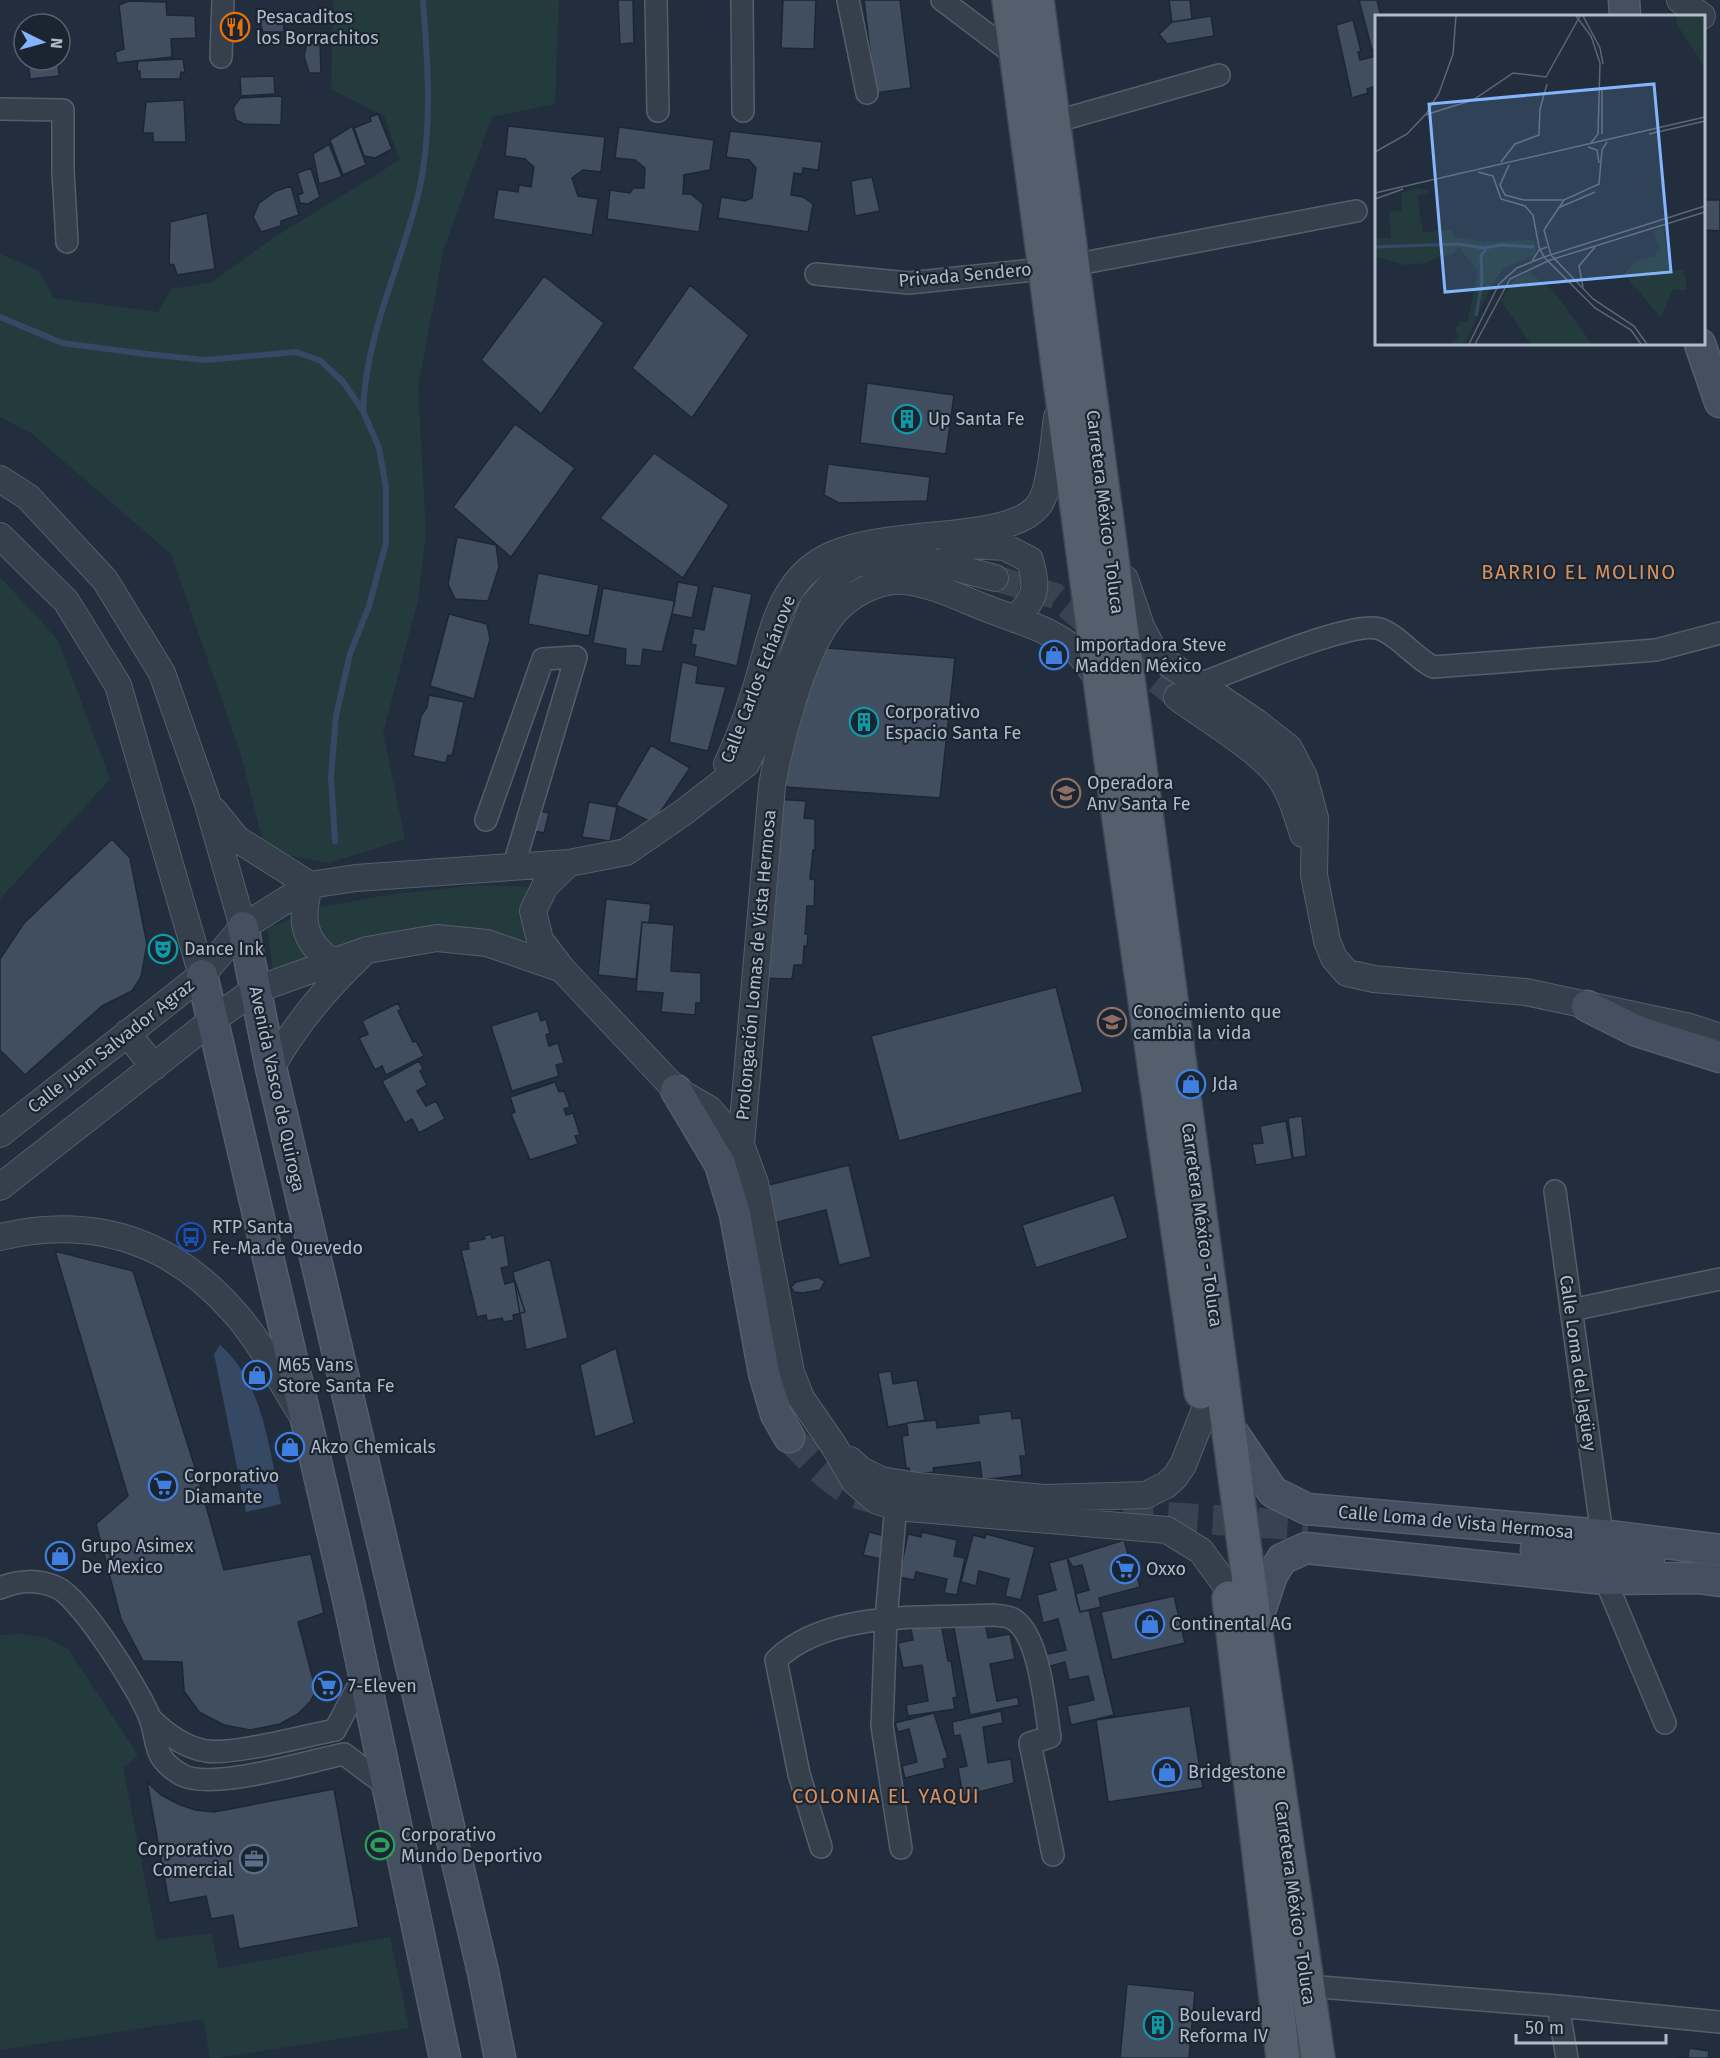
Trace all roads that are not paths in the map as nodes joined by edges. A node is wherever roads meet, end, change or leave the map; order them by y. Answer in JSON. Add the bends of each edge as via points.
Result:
{"nodes":[{"id":1,"x":223,"y":0,"type":"edge"},
{"id":2,"x":656,"y":0,"type":"edge"},
{"id":3,"x":742,"y":0,"type":"edge"},
{"id":4,"x":848,"y":0,"type":"edge"},
{"id":5,"x":942,"y":0,"type":"edge"},
{"id":6,"x":1009,"y":0,"type":"edge"},
{"id":7,"x":1037,"y":0,"type":"edge"},
{"id":8,"x":1624,"y":0,"type":"edge"},
{"id":9,"x":1680,"y":0,"type":"edge"},
{"id":10,"x":1625,"y":15,"type":"edge"},
{"id":11,"x":1700,"y":15,"type":"edge"},
{"id":12,"x":1705,"y":19,"type":"edge"},
{"id":13,"x":1720,"y":30,"type":"edge"},
{"id":14,"x":1016,"y":56,"type":"junction"},
{"id":15,"x":221,"y":57,"type":"dead end"},
{"id":16,"x":1220,"y":75,"type":"dead end"},
{"id":17,"x":867,"y":93,"type":"dead end"},
{"id":18,"x":0,"y":109,"type":"edge"},
{"id":19,"x":658,"y":111,"type":"dead end"},
{"id":20,"x":743,"y":111,"type":"dead end"},
{"id":21,"x":1054,"y":122,"type":"junction"},
{"id":22,"x":1356,"y":211,"type":"dead end"},
{"id":23,"x":67,"y":242,"type":"dead end"},
{"id":24,"x":1058,"y":267,"type":"junction"},
{"id":25,"x":816,"y":274,"type":"dead end"},
{"id":26,"x":1700,"y":345,"type":"edge"},
{"id":27,"x":1060,"y":393,"type":"junction"},
{"id":28,"x":1720,"y":402,"type":"edge"},
{"id":29,"x":0,"y":478,"type":"edge"},
{"id":30,"x":1106,"y":524,"type":"junction"},
{"id":31,"x":0,"y":536,"type":"edge"},
{"id":32,"x":894,"y":538,"type":"junction"},
{"id":33,"x":995,"y":578,"type":"tunnel mouth"},
{"id":34,"x":1015,"y":619,"type":"junction"},
{"id":35,"x":1720,"y":633,"type":"edge"},
{"id":36,"x":1100,"y":681,"type":"junction"},
{"id":37,"x":1198,"y":684,"type":"junction"},
{"id":38,"x":1177,"y":697,"type":"tunnel mouth"},
{"id":39,"x":716,"y":788,"type":"junction"},
{"id":40,"x":207,"y":801,"type":"junction"},
{"id":41,"x":486,"y":820,"type":"dead end"},
{"id":42,"x":569,"y":863,"type":"junction"},
{"id":43,"x":513,"y":868,"type":"junction"},
{"id":44,"x":1314,"y":875,"type":"junction"},
{"id":45,"x":310,"y":885,"type":"junction"},
{"id":46,"x":243,"y":927,"type":"junction"},
{"id":47,"x":368,"y":950,"type":"junction"},
{"id":48,"x":333,"y":962,"type":"junction"},
{"id":49,"x":562,"y":969,"type":"junction"},
{"id":50,"x":202,"y":975,"type":"junction"},
{"id":51,"x":255,"y":990,"type":"junction"},
{"id":52,"x":1587,"y":1006,"type":"junction"},
{"id":53,"x":214,"y":1018,"type":"junction"},
{"id":54,"x":127,"y":1033,"type":"junction"},
{"id":55,"x":1720,"y":1037,"type":"edge"},
{"id":56,"x":1720,"y":1057,"type":"edge"},
{"id":57,"x":154,"y":1067,"type":"junction"},
{"id":58,"x":271,"y":1068,"type":"junction"},
{"id":59,"x":676,"y":1090,"type":"junction"},
{"id":60,"x":0,"y":1134,"type":"edge"},
{"id":61,"x":741,"y":1145,"type":"junction"},
{"id":62,"x":0,"y":1187,"type":"edge"},
{"id":63,"x":1555,"y":1191,"type":"dead end"},
{"id":64,"x":0,"y":1237,"type":"edge"},
{"id":65,"x":1720,"y":1279,"type":"edge"},
{"id":66,"x":1571,"y":1310,"type":"junction"},
{"id":67,"x":1217,"y":1420,"type":"junction"},
{"id":68,"x":306,"y":1421,"type":"junction"},
{"id":69,"x":789,"y":1437,"type":"tunnel mouth"},
{"id":70,"x":897,"y":1495,"type":"junction"},
{"id":71,"x":1146,"y":1495,"type":"junction"},
{"id":72,"x":1145,"y":1526,"type":"junction"},
{"id":73,"x":1307,"y":1528,"type":"junction"},
{"id":74,"x":1602,"y":1535,"type":"junction"},
{"id":75,"x":1720,"y":1550,"type":"edge"},
{"id":76,"x":1605,"y":1579,"type":"junction"},
{"id":77,"x":1709,"y":1579,"type":"edge"},
{"id":78,"x":0,"y":1588,"type":"edge"},
{"id":79,"x":1228,"y":1588,"type":"junction"},
{"id":80,"x":886,"y":1619,"type":"junction"},
{"id":81,"x":1255,"y":1626,"type":"junction"},
{"id":82,"x":364,"y":1675,"type":"junction"},
{"id":83,"x":150,"y":1718,"type":"junction"},
{"id":84,"x":1665,"y":1723,"type":"dead end"},
{"id":85,"x":388,"y":1787,"type":"junction"},
{"id":86,"x":821,"y":1847,"type":"dead end"},
{"id":87,"x":901,"y":1848,"type":"dead end"},
{"id":88,"x":1053,"y":1855,"type":"dead end"},
{"id":89,"x":1308,"y":1986,"type":"junction"},
{"id":90,"x":1558,"y":2006,"type":"junction"},
{"id":91,"x":1720,"y":2022,"type":"edge"},
{"id":92,"x":445,"y":2058,"type":"edge"},
{"id":93,"x":500,"y":2058,"type":"edge"},
{"id":94,"x":1283,"y":2058,"type":"edge"},
{"id":95,"x":1318,"y":2058,"type":"edge"},
{"id":96,"x":1567,"y":2058,"type":"edge"}],
"edges":[{"from":1,"to":15,"type":"street"},
{"from":2,"to":19,"type":"street"},
{"from":3,"to":20,"type":"street"},
{"from":4,"to":17,"type":"street"},
{"from":5,"to":14,"type":"street"},
{"from":6,"to":14,"type":"main road","name":"Carretera México - Toluca"},
{"from":7,"to":21,"type":"main road","name":"Carretera México - Toluca"},
{"from":8,"to":10,"type":"main road"},
{"from":9,"to":11,"type":"street"},
{"from":12,"to":13,"type":"street"},
{"from":14,"to":24,"type":"main road","name":"Carretera México - Toluca"},
{"from":16,"to":21,"type":"street"},
{"from":18,"to":23,"type":"street","via":[[63,110]]},
{"from":21,"to":24,"type":"main road","name":"Carretera México - Toluca"},
{"from":22,"to":24,"type":"street","name":"Privada Sendero"},
{"from":24,"to":25,"type":"street","name":"Privada Sendero","via":[[909,283]]},
{"from":24,"to":27,"type":"main road","name":"Carretera México - Toluca"},
{"from":24,"to":30,"type":"main road","name":"Carretera México - Toluca"},
{"from":26,"to":28,"type":"main road"},
{"from":27,"to":32,"type":"street","name":"Calle Carlos Echánove","via":[[1050,472],[1039,505],[1017,522]]},
{"from":27,"to":36,"type":"main road","name":"Carretera México - Toluca"},
{"from":29,"to":40,"type":"street","via":[[28,497],[105,579],[162,674]]},
{"from":30,"to":37,"type":"street","via":[[1142,629],[1157,656]]},
{"from":30,"to":67,"type":"main road","name":"Carretera México - Toluca"},
{"from":31,"to":50,"type":"street","via":[[66,601],[118,686]]},
{"from":32,"to":34,"type":"street","via":[[1005,547],[1030,560],[1037,584],[1030,603]]},
{"from":32,"to":39,"type":"street","name":"Calle Carlos Echánove","via":[[843,549],[814,565],[789,592],[768,644],[741,735]]},
{"from":33,"to":39,"type":"street","via":[[930,561],[890,559],[857,563],[842,572],[813,605],[746,764]]},
{"from":34,"to":36,"type":"street","via":[[1075,649]]},
{"from":34,"to":61,"type":"street","name":"Prolongación Lomas de Vista Hermosa","via":[[925,585],[903,581],[878,584],[859,592],[831,617],[814,645],[779,746],[772,786]]},
{"from":35,"to":37,"type":"street","via":[[1656,650],[1433,667],[1387,632],[1366,627]]},
{"from":36,"to":67,"type":"main road","name":"Carretera México - Toluca"},
{"from":37,"to":44,"type":"street","via":[[1289,748],[1304,777],[1315,818]]},
{"from":38,"to":44,"type":"street","via":[[1280,778],[1293,804]]},
{"from":39,"to":42,"type":"street","name":"Calle Carlos Echánove","via":[[626,852]]},
{"from":40,"to":45,"type":"street","via":[[237,839]]},
{"from":40,"to":46,"type":"street"},
{"from":41,"to":43,"type":"street","via":[[543,659],[576,657]]},
{"from":42,"to":43,"type":"street","name":"Calle Carlos Echánove"},
{"from":42,"to":49,"type":"street","via":[[544,886],[533,911],[540,940]]},
{"from":43,"to":45,"type":"street","name":"Calle Carlos Echánove","via":[[356,878]]},
{"from":44,"to":52,"type":"street","via":[[1327,941],[1334,958],[1347,973],[1374,979],[1526,992]]},
{"from":45,"to":46,"type":"street","name":"Calle Carlos Echánove"},
{"from":45,"to":48,"type":"street","via":[[303,927],[320,953]]},
{"from":46,"to":50,"type":"street","name":"Calle Juan Salvador Agraz"},
{"from":46,"to":51,"type":"main road","name":"Avenida Vasco de Quiroga"},
{"from":47,"to":48,"type":"street","name":"Prolongación Lomas de Vista Hermosa"},
{"from":47,"to":49,"type":"street","name":"Prolongación Lomas de Vista Hermosa","via":[[437,938],[486,943]]},
{"from":47,"to":58,"type":"street","via":[[325,989]]},
{"from":48,"to":51,"type":"street","name":"Prolongación Lomas de Vista Hermosa"},
{"from":49,"to":59,"type":"street","name":"Prolongación Lomas de Vista Hermosa"},
{"from":50,"to":53,"type":"main road"},
{"from":50,"to":54,"type":"street","name":"Calle Juan Salvador Agraz"},
{"from":51,"to":53,"type":"street","name":"Prolongación Lomas de Vista Hermosa"},
{"from":51,"to":58,"type":"main road","name":"Avenida Vasco de Quiroga"},
{"from":52,"to":55,"type":"street"},
{"from":52,"to":56,"type":"main road","via":[[1637,1030]]},
{"from":53,"to":57,"type":"street"},
{"from":53,"to":68,"type":"main road"},
{"from":54,"to":57,"type":"street"},
{"from":54,"to":60,"type":"street","name":"Calle Juan Salvador Agraz"},
{"from":57,"to":62,"type":"street"},
{"from":58,"to":93,"type":"main road","name":"Avenida Vasco de Quiroga"},
{"from":59,"to":61,"type":"street","name":"Prolongación Lomas de Vista Hermosa","via":[[709,1109]]},
{"from":59,"to":69,"type":"main road","via":[[720,1164],[735,1214],[764,1373],[776,1414]]},
{"from":61,"to":70,"type":"street","name":"Prolongación Lomas de Vista Hermosa","via":[[755,1183],[791,1372],[801,1398],[834,1446]]},
{"from":63,"to":66,"type":"street","name":"Calle Loma del Jagüey"},
{"from":64,"to":68,"type":"street","via":[[25,1231],[76,1230],[126,1237],[160,1250],[235,1312]]},
{"from":65,"to":66,"type":"street"},
{"from":66,"to":74,"type":"street","name":"Calle Loma del Jagüey"},
{"from":67,"to":71,"type":"street","name":"Prolongación Lomas de Vista Hermosa","via":[[1175,1477]]},
{"from":67,"to":73,"type":"main road","name":"Calle Loma de Vista Hermosa","via":[[1273,1492]]},
{"from":67,"to":79,"type":"main road","name":"Carretera México - Toluca"},
{"from":67,"to":81,"type":"main road","name":"Carretera México - Toluca"},
{"from":68,"to":82,"type":"main road"},
{"from":70,"to":71,"type":"street","name":"Prolongación Lomas de Vista Hermosa"},
{"from":70,"to":72,"type":"street","name":"Prolongación Lomas de Vista Hermosa"},
{"from":70,"to":80,"type":"street"},
{"from":71,"to":72,"type":"street","via":[[1155,1514]]},
{"from":72,"to":79,"type":"street","name":"Prolongación Lomas de Vista Hermosa","via":[[1167,1530],[1201,1551]]},
{"from":73,"to":74,"type":"main road","name":"Calle Loma de Vista Hermosa"},
{"from":73,"to":76,"type":"main road","name":"Calle Loma de Vista Hermosa"},
{"from":73,"to":77,"type":"main road","via":[[1642,1561]]},
{"from":73,"to":81,"type":"main road","via":[[1272,1575]]},
{"from":74,"to":75,"type":"main road","name":"Calle Loma de Vista Hermosa"},
{"from":76,"to":77,"type":"main road","name":"Calle Loma de Vista Hermosa"},
{"from":76,"to":84,"type":"street"},
{"from":78,"to":83,"type":"street","via":[[29,1580],[58,1588],[74,1601],[111,1651]]},
{"from":79,"to":94,"type":"main road","name":"Carretera México - Toluca"},
{"from":80,"to":86,"type":"street","via":[[850,1623],[807,1637],[776,1660],[799,1774]]},
{"from":80,"to":87,"type":"street","via":[[882,1726]]},
{"from":80,"to":88,"type":"street","via":[[994,1615],[1012,1619],[1027,1634],[1035,1654],[1050,1737],[1030,1743]]},
{"from":81,"to":89,"type":"main road","name":"Carretera México - Toluca"},
{"from":82,"to":83,"type":"street","via":[[335,1730],[206,1751],[168,1736]]},
{"from":82,"to":85,"type":"main road"},
{"from":83,"to":85,"type":"street","via":[[158,1755],[183,1776],[216,1780],[344,1754]]},
{"from":85,"to":92,"type":"main road"},
{"from":89,"to":90,"type":"street"},
{"from":89,"to":95,"type":"main road","name":"Carretera México - Toluca"},
{"from":90,"to":91,"type":"street"},
{"from":90,"to":96,"type":"street"}]}
